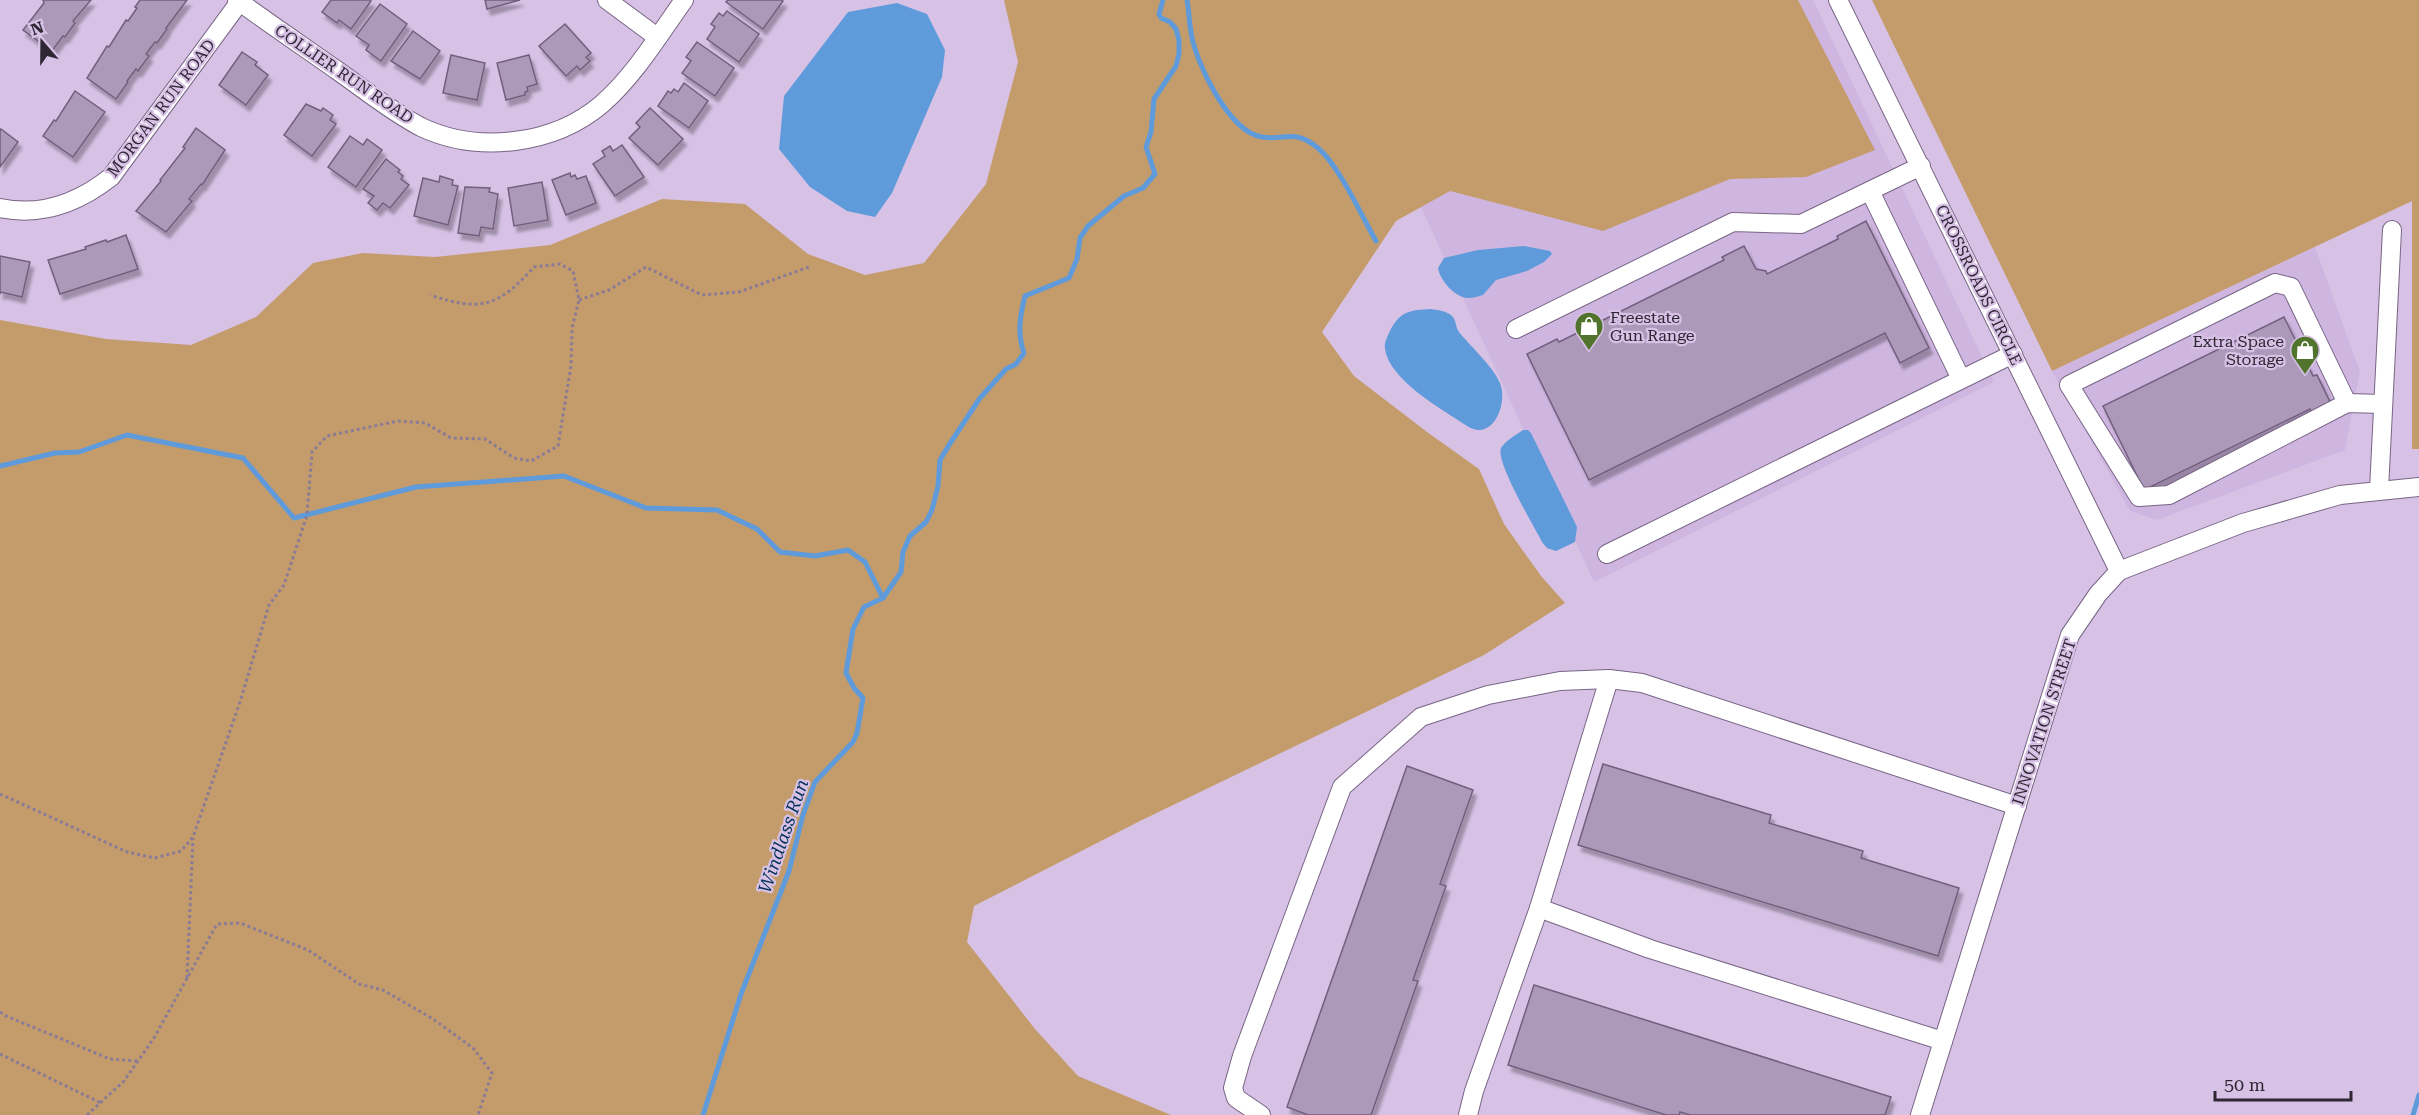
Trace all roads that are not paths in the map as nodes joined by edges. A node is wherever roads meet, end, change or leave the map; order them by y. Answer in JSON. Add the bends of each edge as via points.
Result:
{"nodes":[{"id":1,"x":607,"y":0,"type":"edge"},
{"id":2,"x":684,"y":0,"type":"edge"},
{"id":3,"x":1838,"y":0,"type":"edge"},
{"id":4,"x":239,"y":1,"type":"edge"},
{"id":5,"x":657,"y":37,"type":"junction"},
{"id":6,"x":1921,"y":166,"type":"junction"},
{"id":7,"x":1870,"y":191,"type":"junction"},
{"id":8,"x":0,"y":208,"type":"edge"},
{"id":9,"x":2392,"y":230,"type":"dead end"},
{"id":10,"x":1516,"y":329,"type":"dead end"},
{"id":11,"x":2013,"y":354,"type":"junction"},
{"id":12,"x":1961,"y":379,"type":"junction"},
{"id":13,"x":2347,"y":404,"type":"junction"},
{"id":14,"x":2383,"y":404,"type":"junction"},
{"id":15,"x":2419,"y":487,"type":"edge"},
{"id":16,"x":2379,"y":490,"type":"junction"},
{"id":17,"x":1606,"y":554,"type":"dead end"},
{"id":18,"x":2119,"y":571,"type":"junction"},
{"id":19,"x":1609,"y":679,"type":"junction"},
{"id":20,"x":2017,"y":806,"type":"junction"},
{"id":21,"x":1539,"y":908,"type":"junction"},
{"id":22,"x":1943,"y":1041,"type":"junction"},
{"id":23,"x":1261,"y":1115,"type":"edge"},
{"id":24,"x":1468,"y":1115,"type":"edge"},
{"id":25,"x":1920,"y":1115,"type":"edge"}],
"edges":[{"from":1,"to":5,"type":"street"},
{"from":2,"to":5,"type":"street","name":"COLLIER RUN ROAD"},
{"from":3,"to":6,"type":"street","name":"CROSSROADS CIRCLE"},
{"from":4,"to":5,"type":"street","name":"COLLIER RUN ROAD","via":[[407,119],[441,135],[479,142],[531,138],[580,119],[618,89]]},
{"from":4,"to":8,"type":"street","name":"MORGAN RUN ROAD","via":[[111,177],[72,203],[26,212]]},
{"from":6,"to":7,"type":"street"},
{"from":6,"to":11,"type":"street","name":"CROSSROADS CIRCLE"},
{"from":7,"to":10,"type":"street","via":[[1801,224],[1733,222]]},
{"from":7,"to":12,"type":"street"},
{"from":9,"to":14,"type":"street"},
{"from":11,"to":12,"type":"street"},
{"from":11,"to":18,"type":"street","name":"CROSSROADS CIRCLE"},
{"from":12,"to":17,"type":"street"},
{"from":13,"to":13,"type":"street","via":[[2169,495],[2139,497],[2068,385],[2275,283],[2291,287]]},
{"from":13,"to":14,"type":"street"},
{"from":14,"to":16,"type":"street"},
{"from":15,"to":16,"type":"street","name":"INNOVATION STREET"},
{"from":16,"to":18,"type":"street","name":"INNOVATION STREET","via":[[2340,495],[2243,523]]},
{"from":18,"to":20,"type":"street","name":"INNOVATION STREET","via":[[2070,635]]},
{"from":19,"to":20,"type":"street","via":[[1642,683]]},
{"from":19,"to":21,"type":"street"},
{"from":19,"to":23,"type":"street","via":[[1560,681],[1488,695],[1421,717],[1342,787],[1233,1088],[1236,1098]]},
{"from":20,"to":22,"type":"street","name":"INNOVATION STREET"},
{"from":21,"to":22,"type":"street","via":[[1650,949]]},
{"from":21,"to":24,"type":"street"},
{"from":22,"to":25,"type":"street","name":"INNOVATION STREET"}]}
